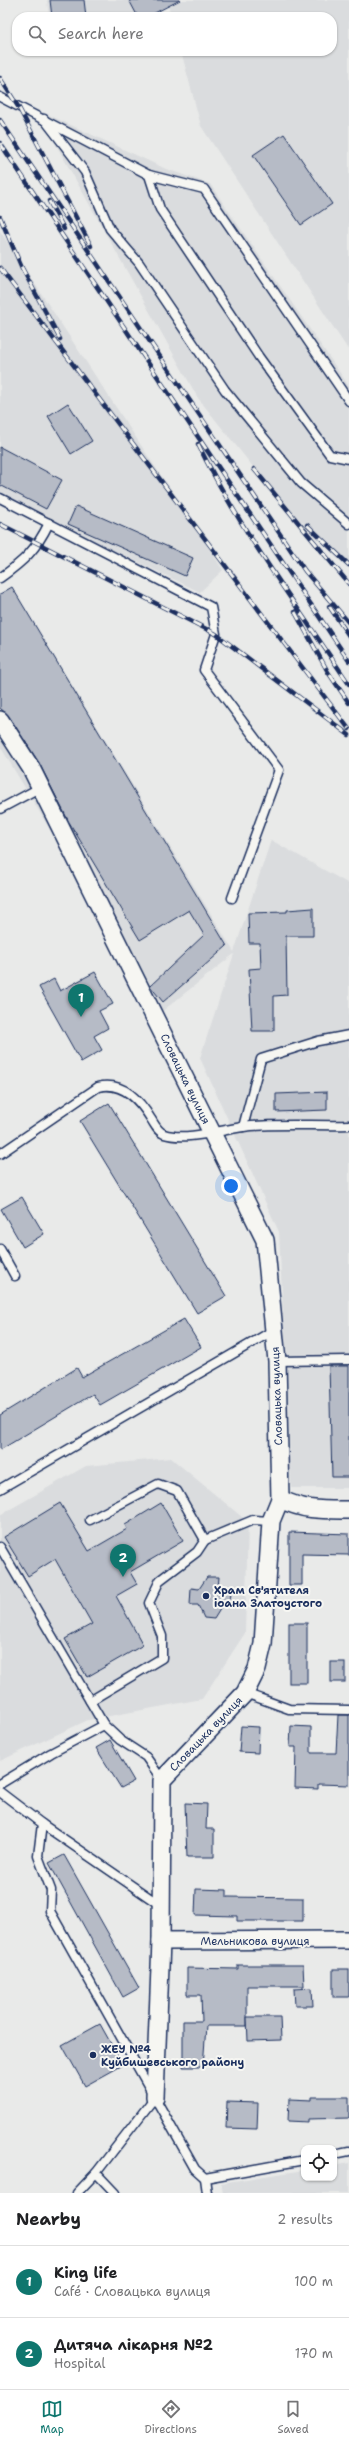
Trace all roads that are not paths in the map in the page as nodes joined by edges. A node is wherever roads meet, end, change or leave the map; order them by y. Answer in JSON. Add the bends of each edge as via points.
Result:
{"nodes":[{"id":1,"x":0,"y":97,"type":"edge"},
{"id":2,"x":44,"y":119,"type":"junction"},
{"id":3,"x":149,"y":175,"type":"junction"},
{"id":4,"x":349,"y":401,"type":"edge"},
{"id":5,"x":349,"y":459,"type":"edge"},
{"id":6,"x":0,"y":498,"type":"edge"},
{"id":7,"x":49,"y":523,"type":"junction"},
{"id":8,"x":349,"y":524,"type":"edge"},
{"id":9,"x":0,"y":578,"type":"edge"},
{"id":10,"x":0,"y":720,"type":"edge"},
{"id":11,"x":41,"y":787,"type":"junction"},
{"id":12,"x":0,"y":809,"type":"edge"},
{"id":13,"x":232,"y":898,"type":"dead end"},
{"id":14,"x":349,"y":1035,"type":"edge"},
{"id":15,"x":349,"y":1125,"type":"edge"},
{"id":16,"x":243,"y":1127,"type":"junction"},
{"id":17,"x":212,"y":1134,"type":"junction"},
{"id":18,"x":0,"y":1154,"type":"edge"},
{"id":19,"x":0,"y":1249,"type":"edge"},
{"id":20,"x":15,"y":1276,"type":"dead end"},
{"id":21,"x":274,"y":1330,"type":"junction"},
{"id":22,"x":349,"y":1360,"type":"edge"},
{"id":23,"x":277,"y":1361,"type":"junction"},
{"id":24,"x":0,"y":1489,"type":"edge"},
{"id":25,"x":280,"y":1498,"type":"junction"},
{"id":26,"x":349,"y":1510,"type":"edge"},
{"id":27,"x":90,"y":1520,"type":"dead end"},
{"id":28,"x":271,"y":1521,"type":"junction"},
{"id":29,"x":205,"y":1540,"type":"junction"},
{"id":30,"x":0,"y":1547,"type":"edge"},
{"id":31,"x":245,"y":1693,"type":"junction"},
{"id":32,"x":90,"y":1701,"type":"junction"},
{"id":33,"x":349,"y":1710,"type":"edge"},
{"id":34,"x":104,"y":1725,"type":"junction"},
{"id":35,"x":162,"y":1780,"type":"junction"},
{"id":36,"x":0,"y":1784,"type":"edge"},
{"id":37,"x":0,"y":1792,"type":"edge"},
{"id":38,"x":42,"y":1824,"type":"junction"},
{"id":39,"x":160,"y":1905,"type":"junction"},
{"id":40,"x":349,"y":1940,"type":"edge"},
{"id":41,"x":161,"y":1941,"type":"junction"},
{"id":42,"x":155,"y":2097,"type":"junction"},
{"id":43,"x":349,"y":2151,"type":"edge"},
{"id":44,"x":337,"y":2153,"type":"edge"},
{"id":45,"x":301,"y":2161,"type":"edge"},
{"id":46,"x":96,"y":2173,"type":"junction"},
{"id":47,"x":205,"y":2178,"type":"junction"},
{"id":48,"x":76,"y":2193,"type":"edge"},
{"id":49,"x":115,"y":2193,"type":"edge"},
{"id":50,"x":207,"y":2193,"type":"edge"}],
"edges":[{"from":1,"to":2,"type":"lane"},
{"from":2,"to":3,"type":"lane"},
{"from":2,"to":8,"type":"lane","via":[[85,172],[110,230],[139,263],[224,390],[301,483]]},
{"from":3,"to":4,"type":"lane","via":[[204,189]]},
{"from":3,"to":5,"type":"lane","via":[[160,209],[259,357],[330,455]]},
{"from":6,"to":7,"type":"lane"},
{"from":7,"to":9,"type":"lane","via":[[39,544],[24,561]]},
{"from":7,"to":13,"type":"lane","via":[[211,607],[216,634],[204,670],[279,770]]},
{"from":10,"to":11,"type":"street","name":"Словацька вулиця"},
{"from":11,"to":12,"type":"lane"},
{"from":11,"to":17,"type":"street","name":"Словацька вулиця"},
{"from":14,"to":16,"type":"lane","via":[[261,1059]]},
{"from":15,"to":16,"type":"lane"},
{"from":16,"to":17,"type":"lane"},
{"from":17,"to":18,"type":"lane","via":[[164,1134],[156,1128],[128,1092],[118,1086],[108,1085],[98,1087]]},
{"from":17,"to":21,"type":"street","name":"Словацька вулиця","via":[[265,1240]]},
{"from":19,"to":20,"type":"lane"},
{"from":21,"to":23,"type":"street","name":"Словацька вулиця"},
{"from":21,"to":24,"type":"lane"},
{"from":22,"to":23,"type":"lane"},
{"from":23,"to":25,"type":"street","name":"Словацька вулиця"},
{"from":25,"to":26,"type":"street","via":[[298,1507]]},
{"from":25,"to":28,"type":"street","name":"Словацька вулиця"},
{"from":27,"to":29,"type":"lane","via":[[158,1484],[177,1490]]},
{"from":28,"to":29,"type":"lane","via":[[253,1520]]},
{"from":28,"to":31,"type":"street","name":"Словацька вулиця","via":[[263,1644],[257,1669]]},
{"from":29,"to":32,"type":"lane","via":[[197,1552],[160,1580],[149,1603],[162,1636],[162,1658]]},
{"from":30,"to":32,"type":"lane"},
{"from":31,"to":33,"type":"lane","via":[[289,1709]]},
{"from":31,"to":35,"type":"street","name":"Словацька вулиця"},
{"from":32,"to":34,"type":"lane"},
{"from":34,"to":35,"type":"lane","via":[[120,1740],[146,1757]]},
{"from":34,"to":36,"type":"lane"},
{"from":35,"to":39,"type":"street","name":"Словацька вулиця"},
{"from":37,"to":38,"type":"lane"},
{"from":38,"to":39,"type":"lane"},
{"from":38,"to":42,"type":"lane","via":[[38,1856],[51,1890],[50,1911]]},
{"from":39,"to":41,"type":"street","name":"Словацька вулиця"},
{"from":40,"to":41,"type":"street","name":"Мельникова вулиця"},
{"from":41,"to":42,"type":"street","name":"Словацька вулиця"},
{"from":42,"to":46,"type":"lane"},
{"from":42,"to":47,"type":"lane","via":[[195,2169]]},
{"from":43,"to":44,"type":"lane"},
{"from":45,"to":47,"type":"lane"},
{"from":46,"to":48,"type":"lane"},
{"from":46,"to":49,"type":"lane"},
{"from":47,"to":50,"type":"lane"}]}
